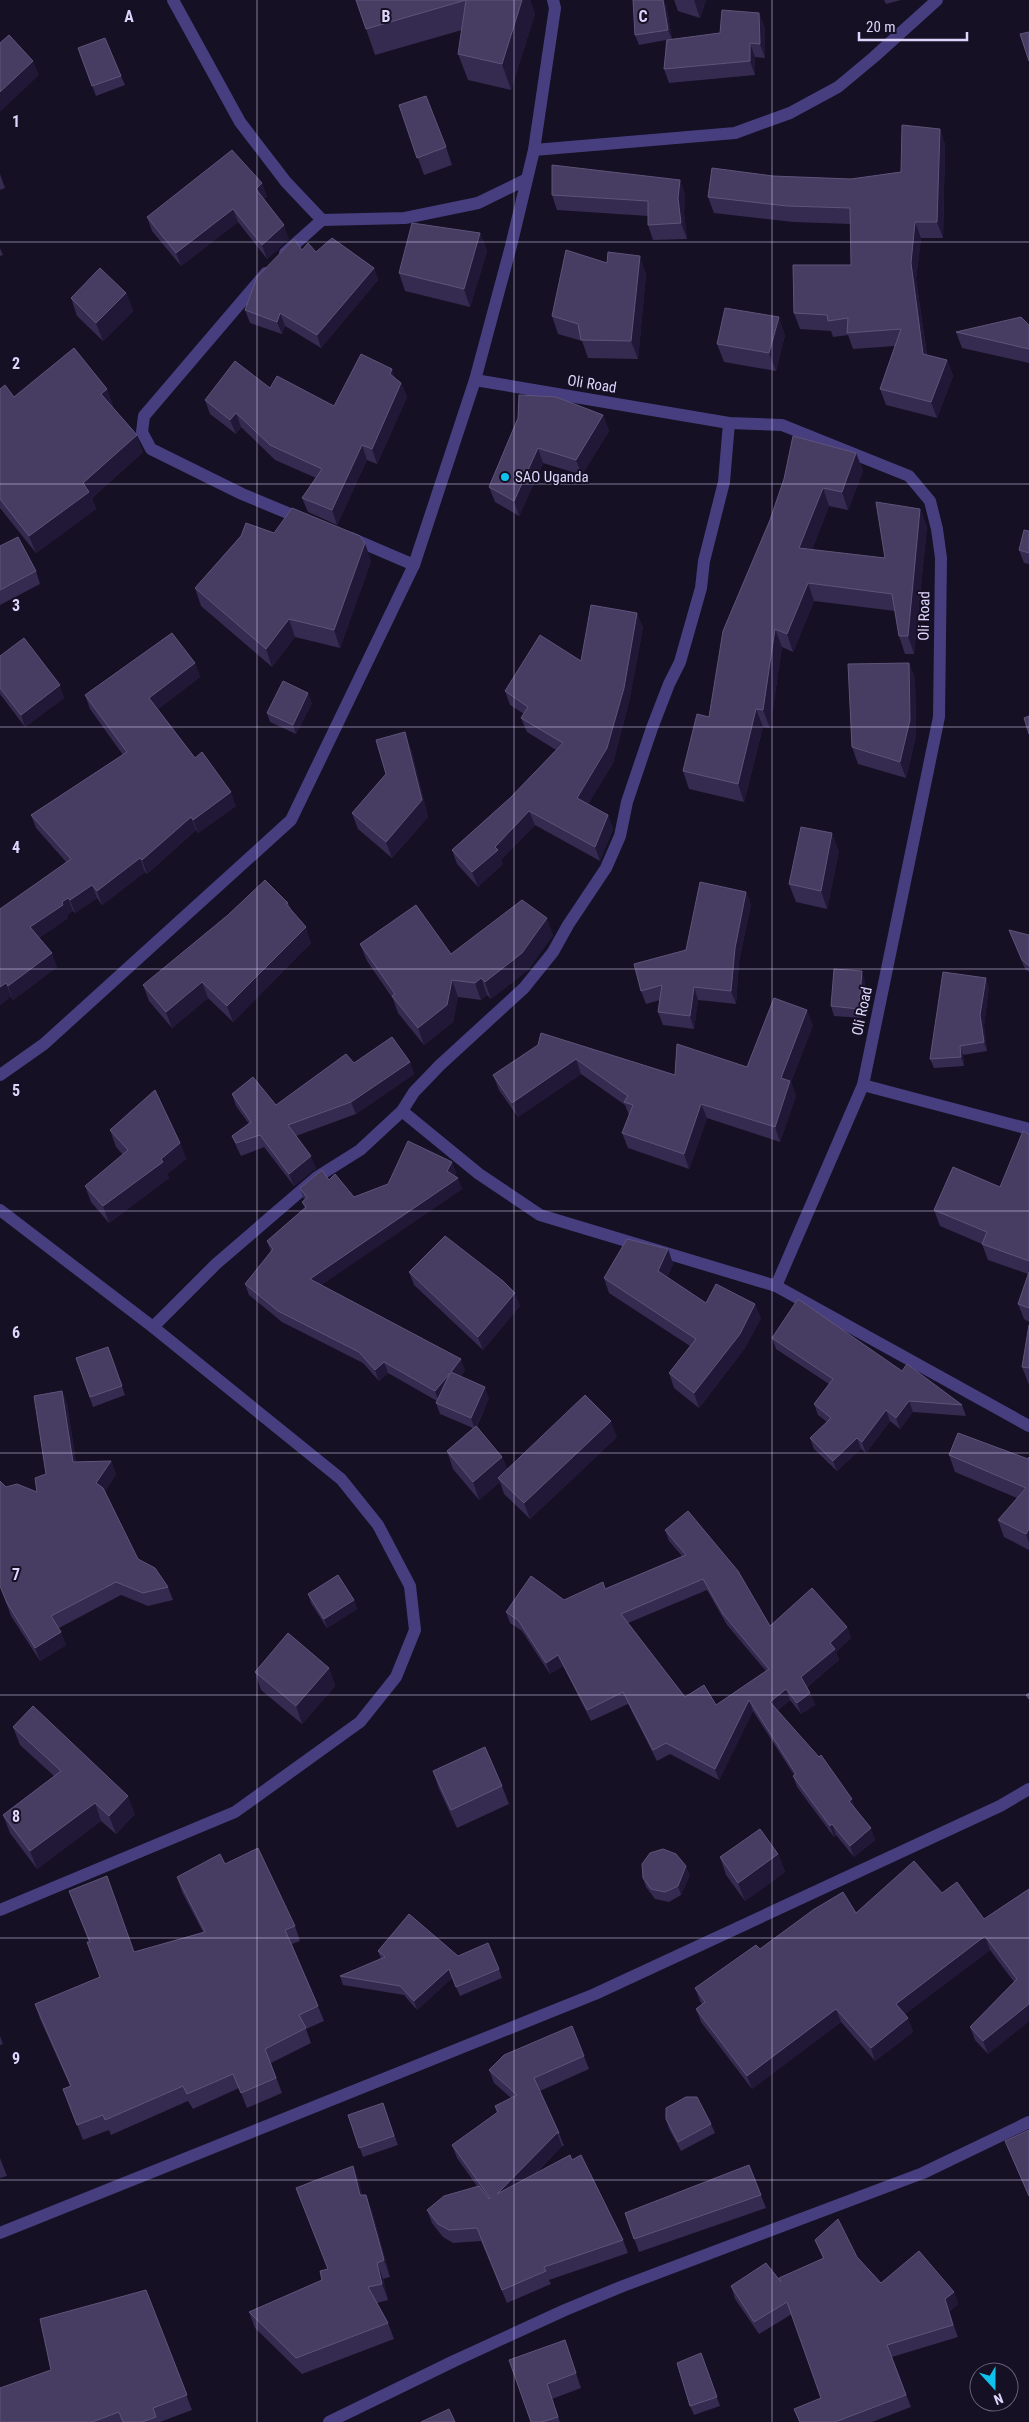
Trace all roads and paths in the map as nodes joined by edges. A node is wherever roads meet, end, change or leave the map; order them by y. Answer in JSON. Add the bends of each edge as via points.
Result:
{"nodes":[{"id":1,"x":174,"y":0,"type":"edge"},
{"id":2,"x":553,"y":0,"type":"edge"},
{"id":3,"x":937,"y":0,"type":"edge"},
{"id":4,"x":534,"y":150,"type":"junction"},
{"id":5,"x":527,"y":179,"type":"junction"},
{"id":6,"x":322,"y":220,"type":"junction"},
{"id":7,"x":475,"y":380,"type":"junction"},
{"id":8,"x":730,"y":423,"type":"junction"},
{"id":9,"x":313,"y":523,"type":"edge"},
{"id":10,"x":339,"y":534,"type":"edge"},
{"id":11,"x":414,"y":565,"type":"junction"},
{"id":12,"x":0,"y":1075,"type":"edge"},
{"id":13,"x":863,"y":1085,"type":"junction"},
{"id":14,"x":402,"y":1111,"type":"junction"},
{"id":15,"x":1029,"y":1129,"type":"edge"},
{"id":16,"x":0,"y":1210,"type":"edge"},
{"id":17,"x":776,"y":1286,"type":"junction"},
{"id":18,"x":153,"y":1327,"type":"junction"},
{"id":19,"x":1029,"y":1426,"type":"edge"},
{"id":20,"x":1029,"y":1789,"type":"edge"},
{"id":21,"x":0,"y":1910,"type":"edge"},
{"id":22,"x":1029,"y":2122,"type":"edge"},
{"id":23,"x":0,"y":2233,"type":"edge"},
{"id":24,"x":328,"y":2422,"type":"edge"}],
"edges":[{"from":1,"to":6,"type":"street","via":[[240,122],[286,182]]},
{"from":2,"to":4,"type":"street","via":[[555,8]]},
{"from":3,"to":4,"type":"street","via":[[838,87],[790,113],[735,133]]},
{"from":4,"to":5,"type":"street"},
{"from":5,"to":6,"type":"street","via":[[478,203],[406,218]]},
{"from":5,"to":7,"type":"street"},
{"from":6,"to":9,"type":"street","via":[[275,263],[215,330],[144,416],[142,432],[151,448],[242,494]]},
{"from":7,"to":8,"type":"street","name":"Oli Road"},
{"from":7,"to":11,"type":"street"},
{"from":8,"to":13,"type":"street","name":"Oli Road","via":[[782,425],[909,476],[930,501],[937,529],[941,558],[940,716]]},
{"from":8,"to":14,"type":"street","via":[[724,482],[694,615],[680,662],[661,704],[627,802],[620,836],[606,868],[542,968],[440,1065],[414,1092]]},
{"from":10,"to":11,"type":"street"},
{"from":11,"to":12,"type":"street","via":[[291,820],[44,1044]]},
{"from":13,"to":15,"type":"street"},
{"from":13,"to":17,"type":"street","name":"Oli Road"},
{"from":14,"to":17,"type":"street","via":[[479,1174],[540,1215]]},
{"from":14,"to":18,"type":"street","via":[[360,1150],[317,1177],[216,1264]]},
{"from":16,"to":18,"type":"street"},
{"from":17,"to":19,"type":"street"},
{"from":18,"to":21,"type":"street","via":[[341,1479],[378,1525],[410,1586],[415,1630],[396,1677],[360,1722],[236,1812]]},
{"from":20,"to":23,"type":"street","via":[[1000,1806],[595,1994]]},
{"from":22,"to":24,"type":"street","via":[[923,2173],[566,2310]]}]}
